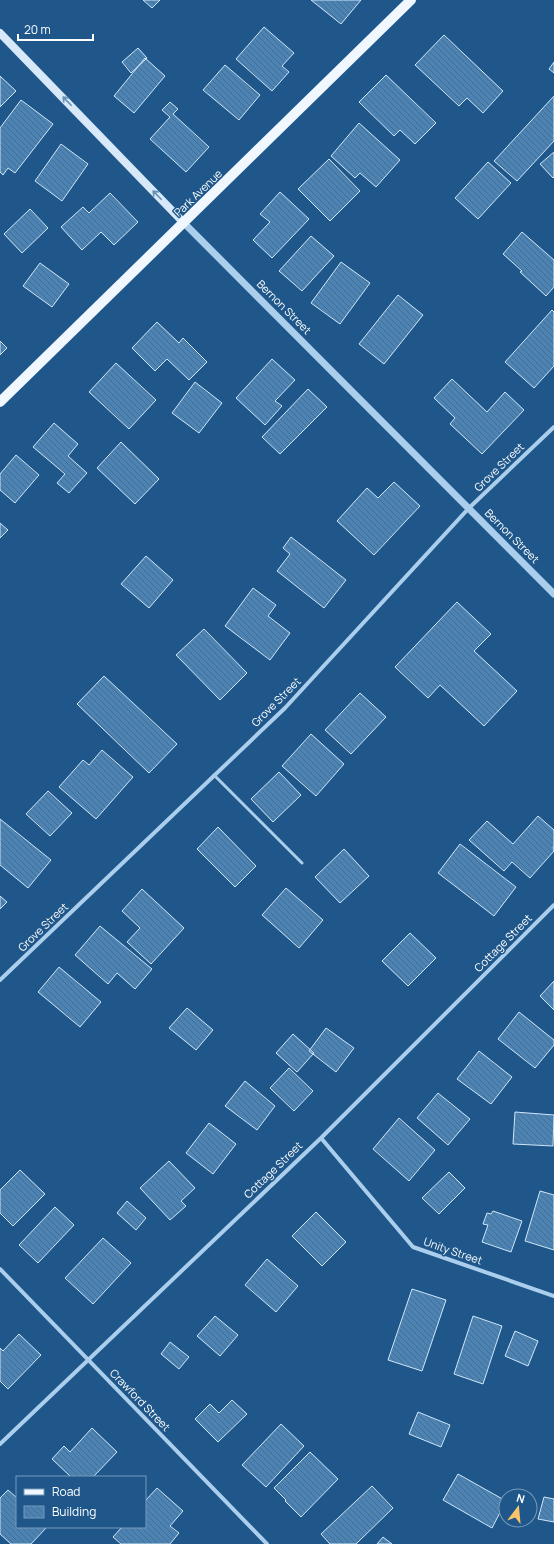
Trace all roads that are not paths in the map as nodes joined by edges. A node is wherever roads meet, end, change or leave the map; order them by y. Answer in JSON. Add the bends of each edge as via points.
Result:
{"nodes":[{"id":1,"x":411,"y":0,"type":"edge"},
{"id":2,"x":0,"y":33,"type":"edge"},
{"id":3,"x":184,"y":223,"type":"junction"},
{"id":4,"x":0,"y":402,"type":"edge"},
{"id":5,"x":554,"y":427,"type":"edge"},
{"id":6,"x":470,"y":508,"type":"junction"},
{"id":7,"x":554,"y":594,"type":"edge"},
{"id":8,"x":214,"y":775,"type":"junction"},
{"id":9,"x":302,"y":863,"type":"dead end"},
{"id":10,"x":554,"y":905,"type":"edge"},
{"id":11,"x":0,"y":980,"type":"edge"},
{"id":12,"x":320,"y":1138,"type":"junction"},
{"id":13,"x":0,"y":1269,"type":"edge"},
{"id":14,"x":554,"y":1296,"type":"edge"},
{"id":15,"x":88,"y":1360,"type":"junction"},
{"id":16,"x":0,"y":1444,"type":"edge"},
{"id":17,"x":267,"y":1544,"type":"edge"}],
"edges":[{"from":1,"to":3,"type":"main road","name":"Park Avenue"},
{"from":3,"to":2,"type":"main road","name":"Bernon Street","one_way":true},
{"from":3,"to":4,"type":"main road","name":"Park Avenue"},
{"from":3,"to":6,"type":"street","name":"Bernon Street"},
{"from":5,"to":6,"type":"street","name":"Grove Street"},
{"from":6,"to":7,"type":"street","name":"Bernon Street"},
{"from":6,"to":8,"type":"street","name":"Grove Street","via":[[285,708]]},
{"from":8,"to":9,"type":"lane"},
{"from":8,"to":11,"type":"street","name":"Grove Street"},
{"from":10,"to":12,"type":"street","name":"Cottage Street"},
{"from":12,"to":14,"type":"street","name":"Unity Street","via":[[413,1247]]},
{"from":12,"to":15,"type":"street","name":"Cottage Street"},
{"from":13,"to":15,"type":"street","name":"Crawford Street"},
{"from":15,"to":16,"type":"street","name":"Cottage Street"},
{"from":15,"to":17,"type":"street","name":"Crawford Street"}]}
